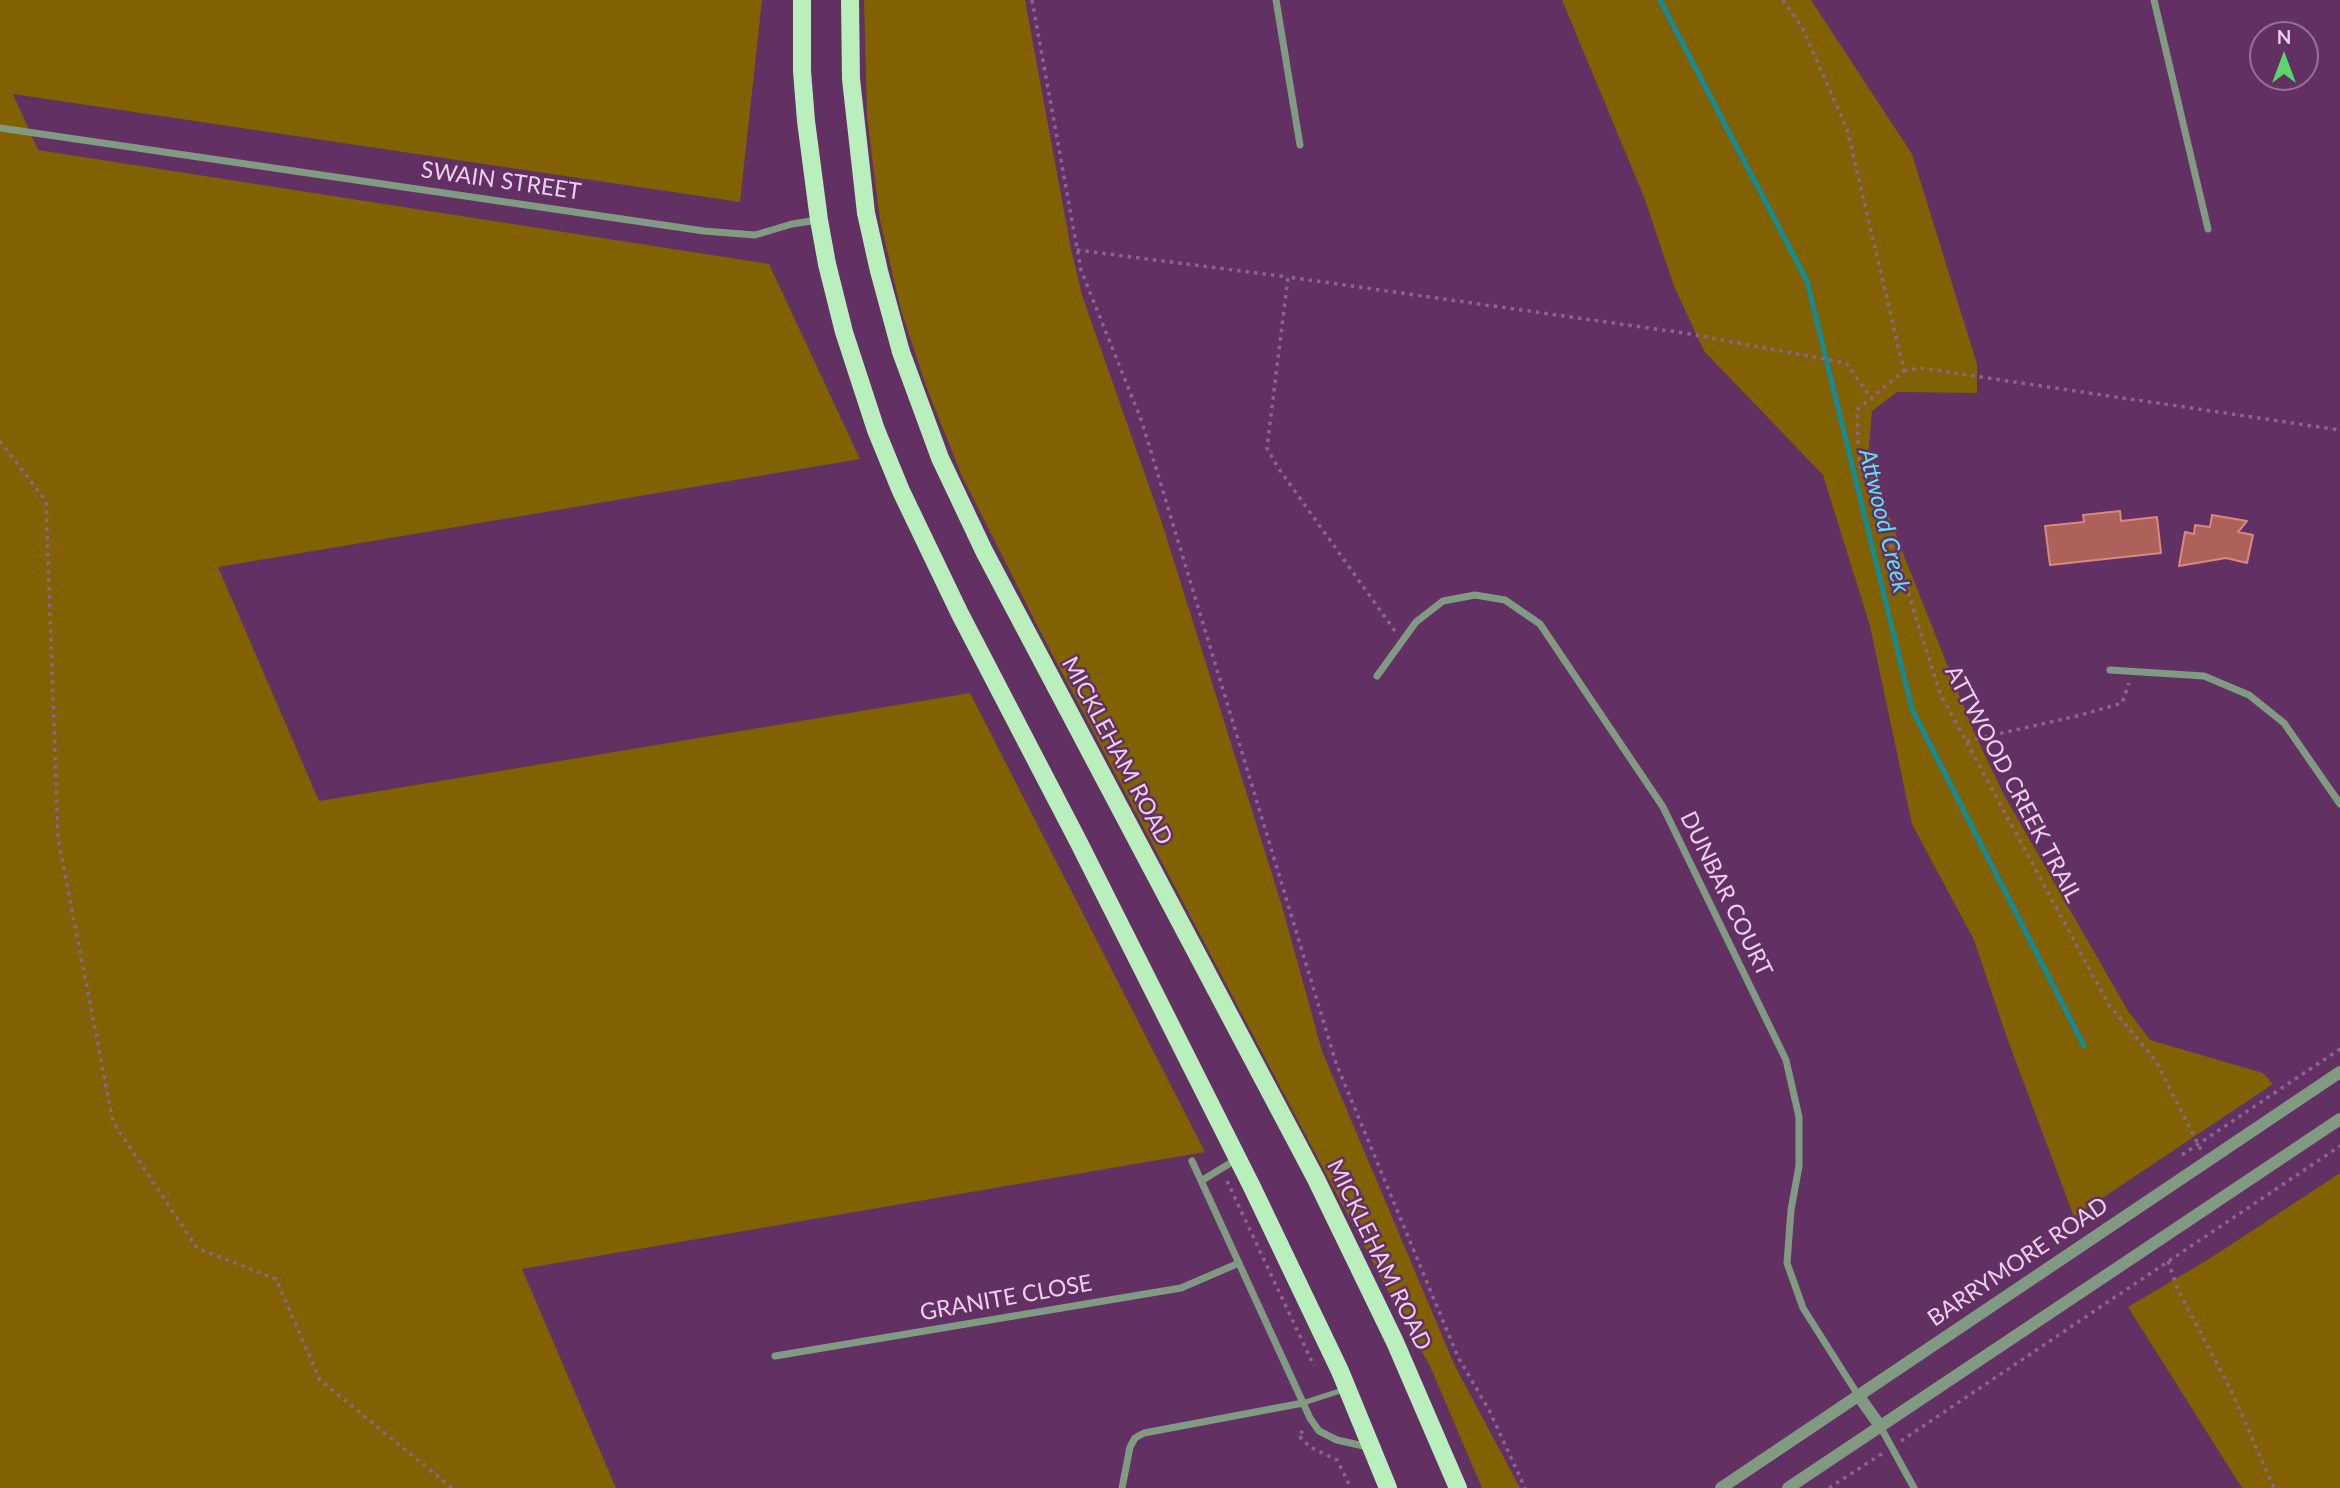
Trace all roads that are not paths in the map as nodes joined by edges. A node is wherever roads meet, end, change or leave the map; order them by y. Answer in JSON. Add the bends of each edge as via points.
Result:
{"nodes":[{"id":1,"x":802,"y":0,"type":"edge"},
{"id":2,"x":850,"y":0,"type":"edge"},
{"id":3,"x":1276,"y":0,"type":"edge"},
{"id":4,"x":2154,"y":0,"type":"edge"},
{"id":5,"x":0,"y":128,"type":"edge"},
{"id":6,"x":1300,"y":145,"type":"dead end"},
{"id":7,"x":819,"y":220,"type":"junction"},
{"id":8,"x":2208,"y":229,"type":"dead end"},
{"id":9,"x":2110,"y":670,"type":"dead end"},
{"id":10,"x":1377,"y":676,"type":"dead end"},
{"id":11,"x":2340,"y":804,"type":"edge"},
{"id":12,"x":2340,"y":1072,"type":"edge"},
{"id":13,"x":2340,"y":1119,"type":"edge"},
{"id":14,"x":1238,"y":1159,"type":"junction"},
{"id":15,"x":1192,"y":1161,"type":"dead end"},
{"id":16,"x":1201,"y":1181,"type":"junction"},
{"id":17,"x":1239,"y":1264,"type":"junction"},
{"id":18,"x":775,"y":1356,"type":"dead end"},
{"id":19,"x":1347,"y":1389,"type":"junction"},
{"id":20,"x":1858,"y":1395,"type":"junction"},
{"id":21,"x":1303,"y":1403,"type":"junction"},
{"id":22,"x":1880,"y":1426,"type":"junction"},
{"id":23,"x":1372,"y":1448,"type":"junction"},
{"id":24,"x":1122,"y":1488,"type":"edge"},
{"id":25,"x":1388,"y":1488,"type":"edge"},
{"id":26,"x":1458,"y":1488,"type":"edge"},
{"id":27,"x":1721,"y":1488,"type":"edge"},
{"id":28,"x":1788,"y":1488,"type":"edge"},
{"id":29,"x":1914,"y":1488,"type":"edge"}],
"edges":[{"from":1,"to":7,"type":"main road","via":[[802,71]]},
{"from":2,"to":26,"type":"main road","name":"MICKLEHAM ROAD","via":[[851,79],[866,213],[901,352],[940,458],[984,551],[1315,1179],[1395,1342]]},
{"from":3,"to":6,"type":"street"},
{"from":4,"to":8,"type":"street"},
{"from":5,"to":7,"type":"street","name":"SWAIN STREET","via":[[704,230],[755,235]]},
{"from":7,"to":14,"type":"main road","via":[[856,374],[901,491]]},
{"from":9,"to":11,"type":"street","via":[[2204,676],[2249,695],[2284,723]]},
{"from":10,"to":20,"type":"street","name":"DUNBAR COURT","via":[[1416,622],[1443,601],[1475,595],[1505,600],[1539,624],[1663,807],[1786,1060],[1799,1116],[1799,1166],[1787,1263],[1803,1308]]},
{"from":12,"to":20,"type":"street","name":"BARRYMORE ROAD"},
{"from":13,"to":22,"type":"street"},
{"from":14,"to":16,"type":"street"},
{"from":14,"to":19,"type":"main road"},
{"from":15,"to":16,"type":"street"},
{"from":16,"to":17,"type":"street"},
{"from":17,"to":18,"type":"street","name":"GRANITE CLOSE","via":[[1181,1288]]},
{"from":17,"to":21,"type":"street"},
{"from":19,"to":21,"type":"lane"},
{"from":19,"to":23,"type":"main road"},
{"from":20,"to":22,"type":"street"},
{"from":20,"to":27,"type":"street","name":"BARRYMORE ROAD"},
{"from":21,"to":23,"type":"street","via":[[1319,1431]]},
{"from":21,"to":24,"type":"street","via":[[1144,1433],[1130,1447]]},
{"from":22,"to":28,"type":"street"},
{"from":22,"to":29,"type":"street"},
{"from":23,"to":25,"type":"main road"}]}
